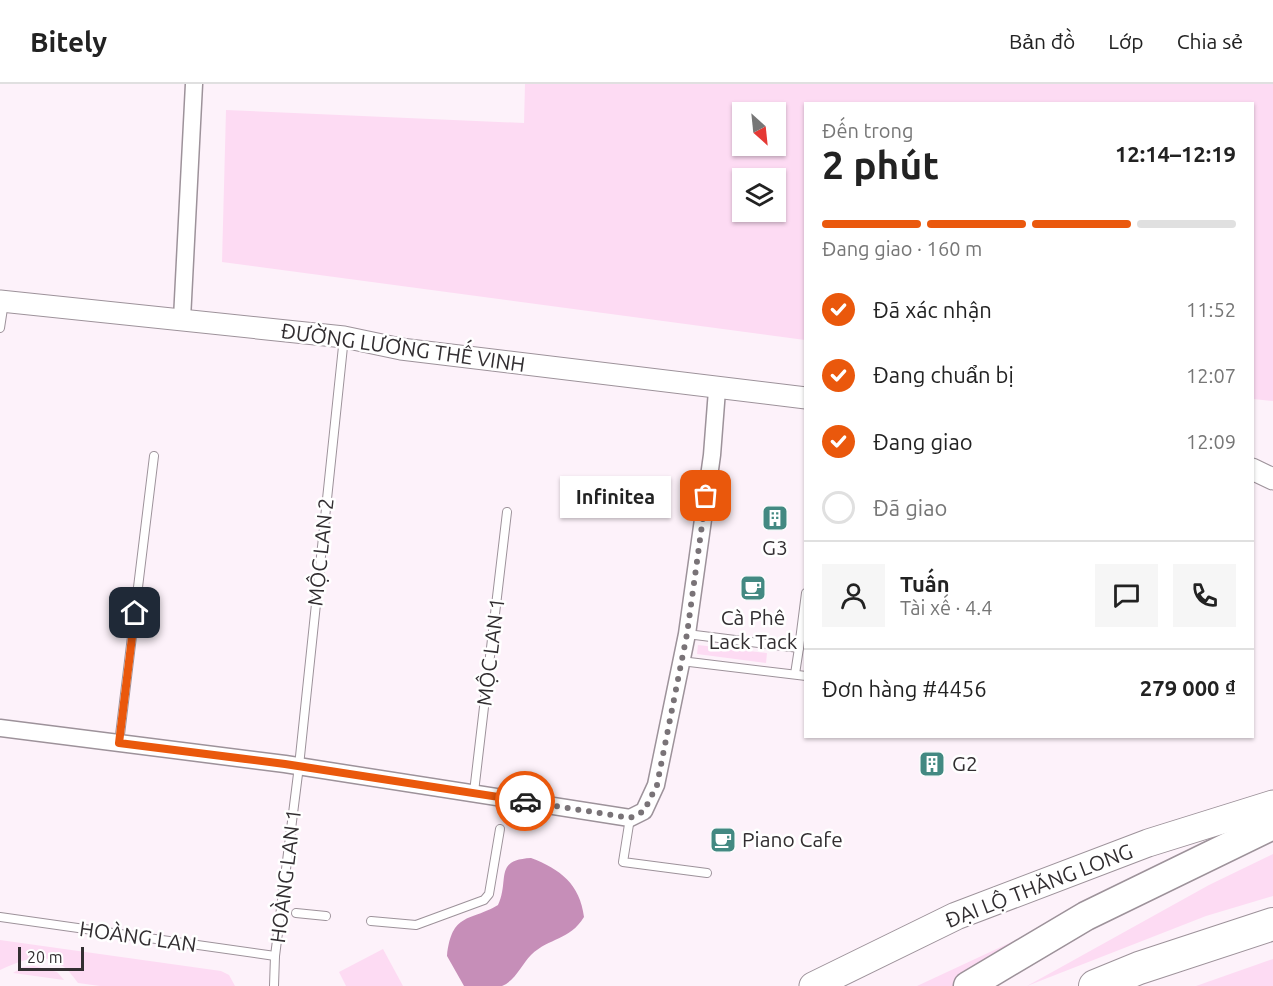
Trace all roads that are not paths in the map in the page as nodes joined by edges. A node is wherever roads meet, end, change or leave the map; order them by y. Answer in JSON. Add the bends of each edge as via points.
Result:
{"nodes":[{"id":1,"x":194,"y":84,"type":"edge"},
{"id":2,"x":2,"y":301,"type":"edge"},
{"id":3,"x":182,"y":319,"type":"junction"},
{"id":4,"x":0,"y":328,"type":"edge"},
{"id":5,"x":344,"y":337,"type":"junction"},
{"id":6,"x":717,"y":390,"type":"junction"},
{"id":7,"x":804,"y":398,"type":"edge"},
{"id":8,"x":154,"y":456,"type":"dead end"},
{"id":9,"x":1254,"y":470,"type":"edge"},
{"id":10,"x":1273,"y":478,"type":"edge"},
{"id":11,"x":507,"y":512,"type":"dead end"},
{"id":12,"x":804,"y":609,"type":"edge"},
{"id":13,"x":687,"y":634,"type":"junction"},
{"id":14,"x":799,"y":648,"type":"junction"},
{"id":15,"x":681,"y":661,"type":"junction"},
{"id":16,"x":795,"y":674,"type":"junction"},
{"id":17,"x":804,"y":676,"type":"edge"},
{"id":18,"x":0,"y":728,"type":"edge"},
{"id":19,"x":119,"y":743,"type":"junction"},
{"id":20,"x":299,"y":766,"type":"junction"},
{"id":21,"x":474,"y":792,"type":"junction"},
{"id":22,"x":1273,"y":804,"type":"edge"},
{"id":23,"x":630,"y":818,"type":"junction"},
{"id":24,"x":1273,"y":825,"type":"edge"},
{"id":25,"x":500,"y":829,"type":"dead end"},
{"id":26,"x":708,"y":873,"type":"dead end"},
{"id":27,"x":296,"y":913,"type":"dead end"},
{"id":28,"x":326,"y":916,"type":"dead end"},
{"id":29,"x":0,"y":917,"type":"edge"},
{"id":30,"x":371,"y":921,"type":"dead end"},
{"id":31,"x":1273,"y":924,"type":"edge"},
{"id":32,"x":275,"y":957,"type":"junction"},
{"id":33,"x":274,"y":986,"type":"edge"},
{"id":34,"x":813,"y":986,"type":"edge"},
{"id":35,"x":968,"y":986,"type":"edge"},
{"id":36,"x":1095,"y":986,"type":"edge"}],
"edges":[{"from":1,"to":3,"type":"street"},
{"from":2,"to":3,"type":"street","name":"ĐƯỜNG LƯƠNG THẾ VINH"},
{"from":2,"to":4,"type":"lane"},
{"from":3,"to":5,"type":"street","name":"ĐƯỜNG LƯƠNG THẾ VINH"},
{"from":5,"to":6,"type":"street","name":"ĐƯỜNG LƯƠNG THẾ VINH","via":[[401,350]]},
{"from":5,"to":20,"type":"lane","name":"MỘC LAN 2"},
{"from":6,"to":7,"type":"street","name":"ĐƯỜNG LƯƠNG THẾ VINH"},
{"from":6,"to":13,"type":"street"},
{"from":8,"to":19,"type":"lane"},
{"from":9,"to":10,"type":"street"},
{"from":11,"to":21,"type":"lane","name":"MỘC LAN 1"},
{"from":12,"to":14,"type":"lane"},
{"from":13,"to":14,"type":"lane"},
{"from":13,"to":15,"type":"street"},
{"from":14,"to":16,"type":"lane"},
{"from":15,"to":16,"type":"lane"},
{"from":15,"to":23,"type":"street","via":[[657,785],[644,811]]},
{"from":16,"to":17,"type":"lane"},
{"from":18,"to":19,"type":"street"},
{"from":19,"to":20,"type":"street"},
{"from":20,"to":21,"type":"street"},
{"from":20,"to":32,"type":"lane","name":"HOÀNG LAN 1"},
{"from":21,"to":23,"type":"street"},
{"from":22,"to":34,"type":"main road","name":"ĐẠI LỘ THĂNG LONG","via":[[1148,843],[956,916]]},
{"from":23,"to":26,"type":"lane","via":[[623,862]]},
{"from":24,"to":35,"type":"highway","via":[[1086,916]]},
{"from":25,"to":30,"type":"lane","via":[[489,894],[484,900],[416,925]]},
{"from":27,"to":28,"type":"lane"},
{"from":29,"to":32,"type":"lane","name":"HOÀNG LAN"},
{"from":31,"to":36,"type":"highway"},
{"from":32,"to":33,"type":"lane","name":"HOÀNG LAN 1"}]}
